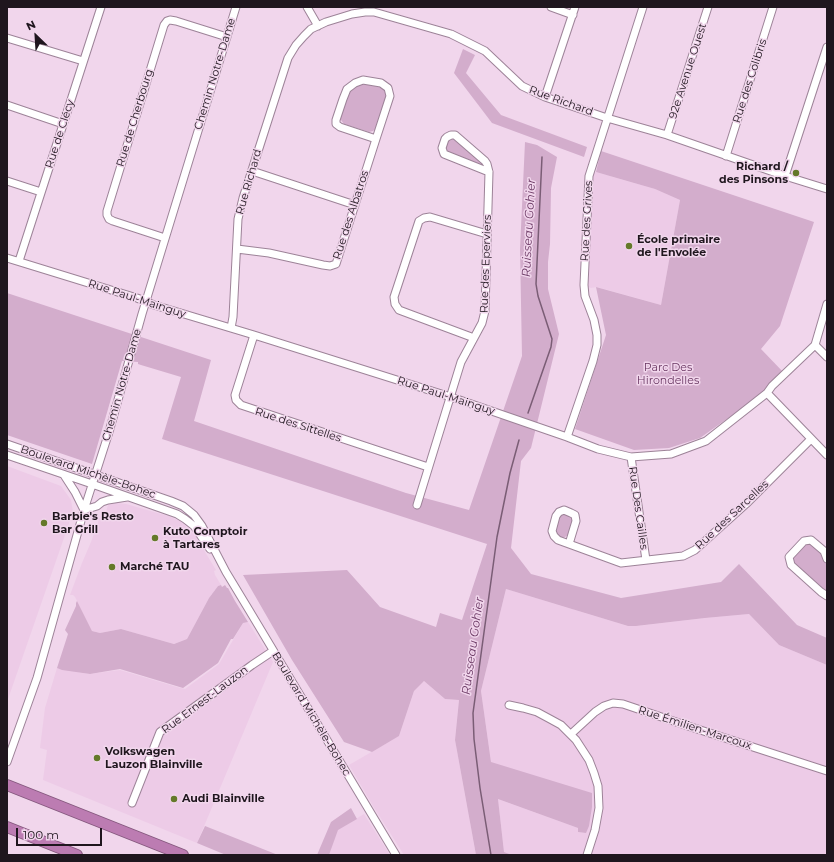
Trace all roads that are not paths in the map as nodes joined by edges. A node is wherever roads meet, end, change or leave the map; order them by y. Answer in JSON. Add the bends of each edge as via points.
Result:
{"nodes":[{"id":1,"x":101,"y":7,"type":"edge"},
{"id":2,"x":236,"y":7,"type":"edge"},
{"id":3,"x":307,"y":7,"type":"edge"},
{"id":4,"x":551,"y":7,"type":"edge"},
{"id":5,"x":575,"y":7,"type":"edge"},
{"id":6,"x":643,"y":7,"type":"edge"},
{"id":7,"x":708,"y":7,"type":"edge"},
{"id":8,"x":773,"y":7,"type":"edge"},
{"id":9,"x":365,"y":9,"type":"edge"},
{"id":10,"x":573,"y":15,"type":"junction"},
{"id":11,"x":318,"y":26,"type":"junction"},
{"id":12,"x":227,"y":37,"type":"junction"},
{"id":13,"x":7,"y":38,"type":"edge"},
{"id":14,"x":827,"y":47,"type":"edge"},
{"id":15,"x":83,"y":62,"type":"junction"},
{"id":16,"x":545,"y":97,"type":"junction"},
{"id":17,"x":7,"y":105,"type":"edge"},
{"id":18,"x":607,"y":118,"type":"junction"},
{"id":19,"x":63,"y":124,"type":"junction"},
{"id":20,"x":667,"y":135,"type":"junction"},
{"id":21,"x":376,"y":139,"type":"junction"},
{"id":22,"x":726,"y":156,"type":"junction"},
{"id":23,"x":252,"y":171,"type":"junction"},
{"id":24,"x":489,"y":172,"type":"junction"},
{"id":25,"x":786,"y":176,"type":"junction"},
{"id":26,"x":7,"y":181,"type":"edge"},
{"id":27,"x":827,"y":189,"type":"edge"},
{"id":28,"x":41,"y":192,"type":"junction"},
{"id":29,"x":355,"y":205,"type":"junction"},
{"id":30,"x":487,"y":234,"type":"junction"},
{"id":31,"x":165,"y":238,"type":"junction"},
{"id":32,"x":237,"y":249,"type":"junction"},
{"id":33,"x":7,"y":258,"type":"edge"},
{"id":34,"x":19,"y":262,"type":"junction"},
{"id":35,"x":146,"y":302,"type":"junction"},
{"id":36,"x":827,"y":304,"type":"edge"},
{"id":37,"x":231,"y":328,"type":"junction"},
{"id":38,"x":254,"y":335,"type":"junction"},
{"id":39,"x":474,"y":338,"type":"junction"},
{"id":40,"x":815,"y":345,"type":"junction"},
{"id":41,"x":827,"y":357,"type":"edge"},
{"id":42,"x":767,"y":393,"type":"junction"},
{"id":43,"x":450,"y":397,"type":"junction"},
{"id":44,"x":567,"y":437,"type":"junction"},
{"id":45,"x":811,"y":439,"type":"junction"},
{"id":46,"x":7,"y":444,"type":"edge"},
{"id":47,"x":7,"y":455,"type":"edge"},
{"id":48,"x":827,"y":455,"type":"edge"},
{"id":49,"x":631,"y":457,"type":"junction"},
{"id":50,"x":428,"y":467,"type":"junction"},
{"id":51,"x":64,"y":475,"type":"junction"},
{"id":52,"x":95,"y":475,"type":"junction"},
{"id":53,"x":92,"y":484,"type":"junction"},
{"id":54,"x":129,"y":497,"type":"junction"},
{"id":55,"x":417,"y":505,"type":"dead end"},
{"id":56,"x":84,"y":510,"type":"junction"},
{"id":57,"x":569,"y":544,"type":"junction"},
{"id":58,"x":827,"y":559,"type":"edge"},
{"id":59,"x":646,"y":560,"type":"junction"},
{"id":60,"x":226,"y":572,"type":"junction"},
{"id":61,"x":827,"y":596,"type":"edge"},
{"id":62,"x":273,"y":651,"type":"junction"},
{"id":63,"x":509,"y":705,"type":"dead end"},
{"id":64,"x":571,"y":734,"type":"junction"},
{"id":65,"x":7,"y":762,"type":"edge"},
{"id":66,"x":827,"y":771,"type":"edge"},
{"id":67,"x":7,"y":785,"type":"edge"},
{"id":68,"x":132,"y":803,"type":"dead end"},
{"id":69,"x":7,"y":827,"type":"edge"},
{"id":70,"x":77,"y":855,"type":"edge"},
{"id":71,"x":183,"y":855,"type":"edge"},
{"id":72,"x":396,"y":855,"type":"edge"},
{"id":73,"x":587,"y":855,"type":"edge"}],
"edges":[{"from":1,"to":15,"type":"street","name":"Rue de Clécy"},
{"from":2,"to":12,"type":"street","name":"Chemin Notre-Dame"},
{"from":3,"to":11,"type":"street"},
{"from":4,"to":10,"type":"street"},
{"from":5,"to":10,"type":"street"},
{"from":6,"to":18,"type":"street","name":"Rue des Grives"},
{"from":7,"to":20,"type":"street","name":"92e Avenue Ouest"},
{"from":8,"to":22,"type":"street","name":"Rue des Colibris"},
{"from":9,"to":11,"type":"street","name":"Rue Richard"},
{"from":9,"to":16,"type":"street","name":"Rue Richard","via":[[451,34],[486,51],[522,86]]},
{"from":10,"to":16,"type":"street"},
{"from":11,"to":23,"type":"street","name":"Rue Richard","via":[[311,29],[290,54]]},
{"from":12,"to":31,"type":"street","name":"Chemin Notre-Dame"},
{"from":12,"to":31,"type":"street","name":"Rue de Cherbourg","via":[[176,21],[170,20],[164,24],[107,215],[113,221]]},
{"from":13,"to":15,"type":"street"},
{"from":14,"to":25,"type":"street"},
{"from":15,"to":19,"type":"street","name":"Rue de Clécy"},
{"from":16,"to":18,"type":"street","name":"Rue Richard"},
{"from":17,"to":19,"type":"street"},
{"from":18,"to":20,"type":"street","name":"Rue Richard"},
{"from":18,"to":44,"type":"street","name":"Rue des Grives","via":[[589,176],[584,285],[597,335],[596,345]]},
{"from":19,"to":28,"type":"street","name":"Rue de Clécy"},
{"from":20,"to":22,"type":"street","name":"Rue Richard"},
{"from":21,"to":21,"type":"street","name":"Rue des Albatros","via":[[336,124],[347,89],[362,80],[381,83],[388,88],[390,96]]},
{"from":21,"to":29,"type":"street","name":"Rue des Albatros"},
{"from":22,"to":25,"type":"street","name":"Rue Richard"},
{"from":23,"to":29,"type":"street"},
{"from":23,"to":32,"type":"street","name":"Rue Richard","via":[[238,220]]},
{"from":24,"to":24,"type":"street","via":[[444,154],[442,148],[447,136],[455,136],[485,161]]},
{"from":24,"to":30,"type":"street","name":"Rue des Eperviers"},
{"from":25,"to":27,"type":"street","name":"Rue Richard"},
{"from":26,"to":28,"type":"street"},
{"from":28,"to":34,"type":"street","name":"Rue de Clécy"},
{"from":29,"to":32,"type":"street","name":"Rue des Albatros","via":[[336,264],[323,265]]},
{"from":30,"to":39,"type":"street","name":"Rue des Eperviers","via":[[485,311]]},
{"from":30,"to":39,"type":"street","via":[[430,217],[419,221],[394,297],[399,310]]},
{"from":31,"to":35,"type":"street","name":"Chemin Notre-Dame"},
{"from":32,"to":37,"type":"street","name":"Rue Richard"},
{"from":33,"to":34,"type":"street","name":"Rue Paul-Mainguy"},
{"from":34,"to":35,"type":"street","name":"Rue Paul-Mainguy"},
{"from":35,"to":37,"type":"street","name":"Rue Paul-Mainguy"},
{"from":35,"to":52,"type":"street","name":"Chemin Notre-Dame"},
{"from":36,"to":40,"type":"street"},
{"from":37,"to":38,"type":"street","name":"Rue Paul-Mainguy"},
{"from":38,"to":43,"type":"street","name":"Rue Paul-Mainguy"},
{"from":38,"to":50,"type":"street","name":"Rue des Sittelles","via":[[235,394],[241,406]]},
{"from":39,"to":43,"type":"street","name":"Rue des Eperviers","via":[[461,362]]},
{"from":40,"to":41,"type":"street"},
{"from":40,"to":42,"type":"street","name":"Rue Paul-Mainguy"},
{"from":42,"to":45,"type":"street"},
{"from":42,"to":49,"type":"street","name":"Rue Paul-Mainguy","via":[[706,441],[671,454]]},
{"from":43,"to":44,"type":"street","name":"Rue Paul-Mainguy"},
{"from":43,"to":50,"type":"street","name":"Rue des Eperviers"},
{"from":44,"to":49,"type":"street","name":"Rue Paul-Mainguy"},
{"from":45,"to":48,"type":"street"},
{"from":45,"to":59,"type":"street","name":"Rue des Sarcelles","via":[[746,504],[694,550],[683,556]]},
{"from":46,"to":52,"type":"street","name":"Boulevard Michèle-Bohec"},
{"from":47,"to":51,"type":"street","name":"Boulevard Michèle-Bohec"},
{"from":49,"to":59,"type":"street","name":"Rue Des Cailles"},
{"from":50,"to":55,"type":"street","name":"Rue des Eperviers"},
{"from":51,"to":53,"type":"street","name":"Boulevard Michèle-Bohec"},
{"from":51,"to":56,"type":"street"},
{"from":52,"to":53,"type":"street","name":"Chemin Notre-Dame"},
{"from":52,"to":60,"type":"street","name":"Boulevard Michèle-Bohec","via":[[171,501],[188,510],[202,526]]},
{"from":53,"to":54,"type":"street","name":"Boulevard Michèle-Bohec"},
{"from":53,"to":56,"type":"street","name":"Chemin Notre-Dame"},
{"from":54,"to":56,"type":"street","via":[[108,500]]},
{"from":54,"to":60,"type":"street","name":"Boulevard Michèle-Bohec","via":[[172,511],[188,521]]},
{"from":56,"to":65,"type":"street","name":"Chemin Notre-Dame","via":[[38,673]]},
{"from":57,"to":57,"type":"street","name":"Rue des Sarcelles","via":[[558,540],[552,531],[556,516],[564,510],[574,515],[576,521]]},
{"from":57,"to":59,"type":"street","name":"Rue des Sarcelles","via":[[622,563]]},
{"from":58,"to":61,"type":"street","via":[[824,551],[811,540],[804,541],[789,557],[791,565]]},
{"from":60,"to":62,"type":"street","name":"Boulevard Michèle-Bohec"},
{"from":62,"to":68,"type":"street","name":"Rue Ernest-Lauzon","via":[[160,732]]},
{"from":62,"to":72,"type":"street","name":"Boulevard Michèle-Bohec"},
{"from":63,"to":64,"type":"street","via":[[544,715],[562,725]]},
{"from":64,"to":66,"type":"street","name":"Rue Émilien-Marcoux","via":[[604,706],[621,704]]},
{"from":64,"to":73,"type":"street","via":[[590,760],[598,786],[598,814]]},
{"from":67,"to":71,"type":"highway"},
{"from":69,"to":70,"type":"highway"}]}
